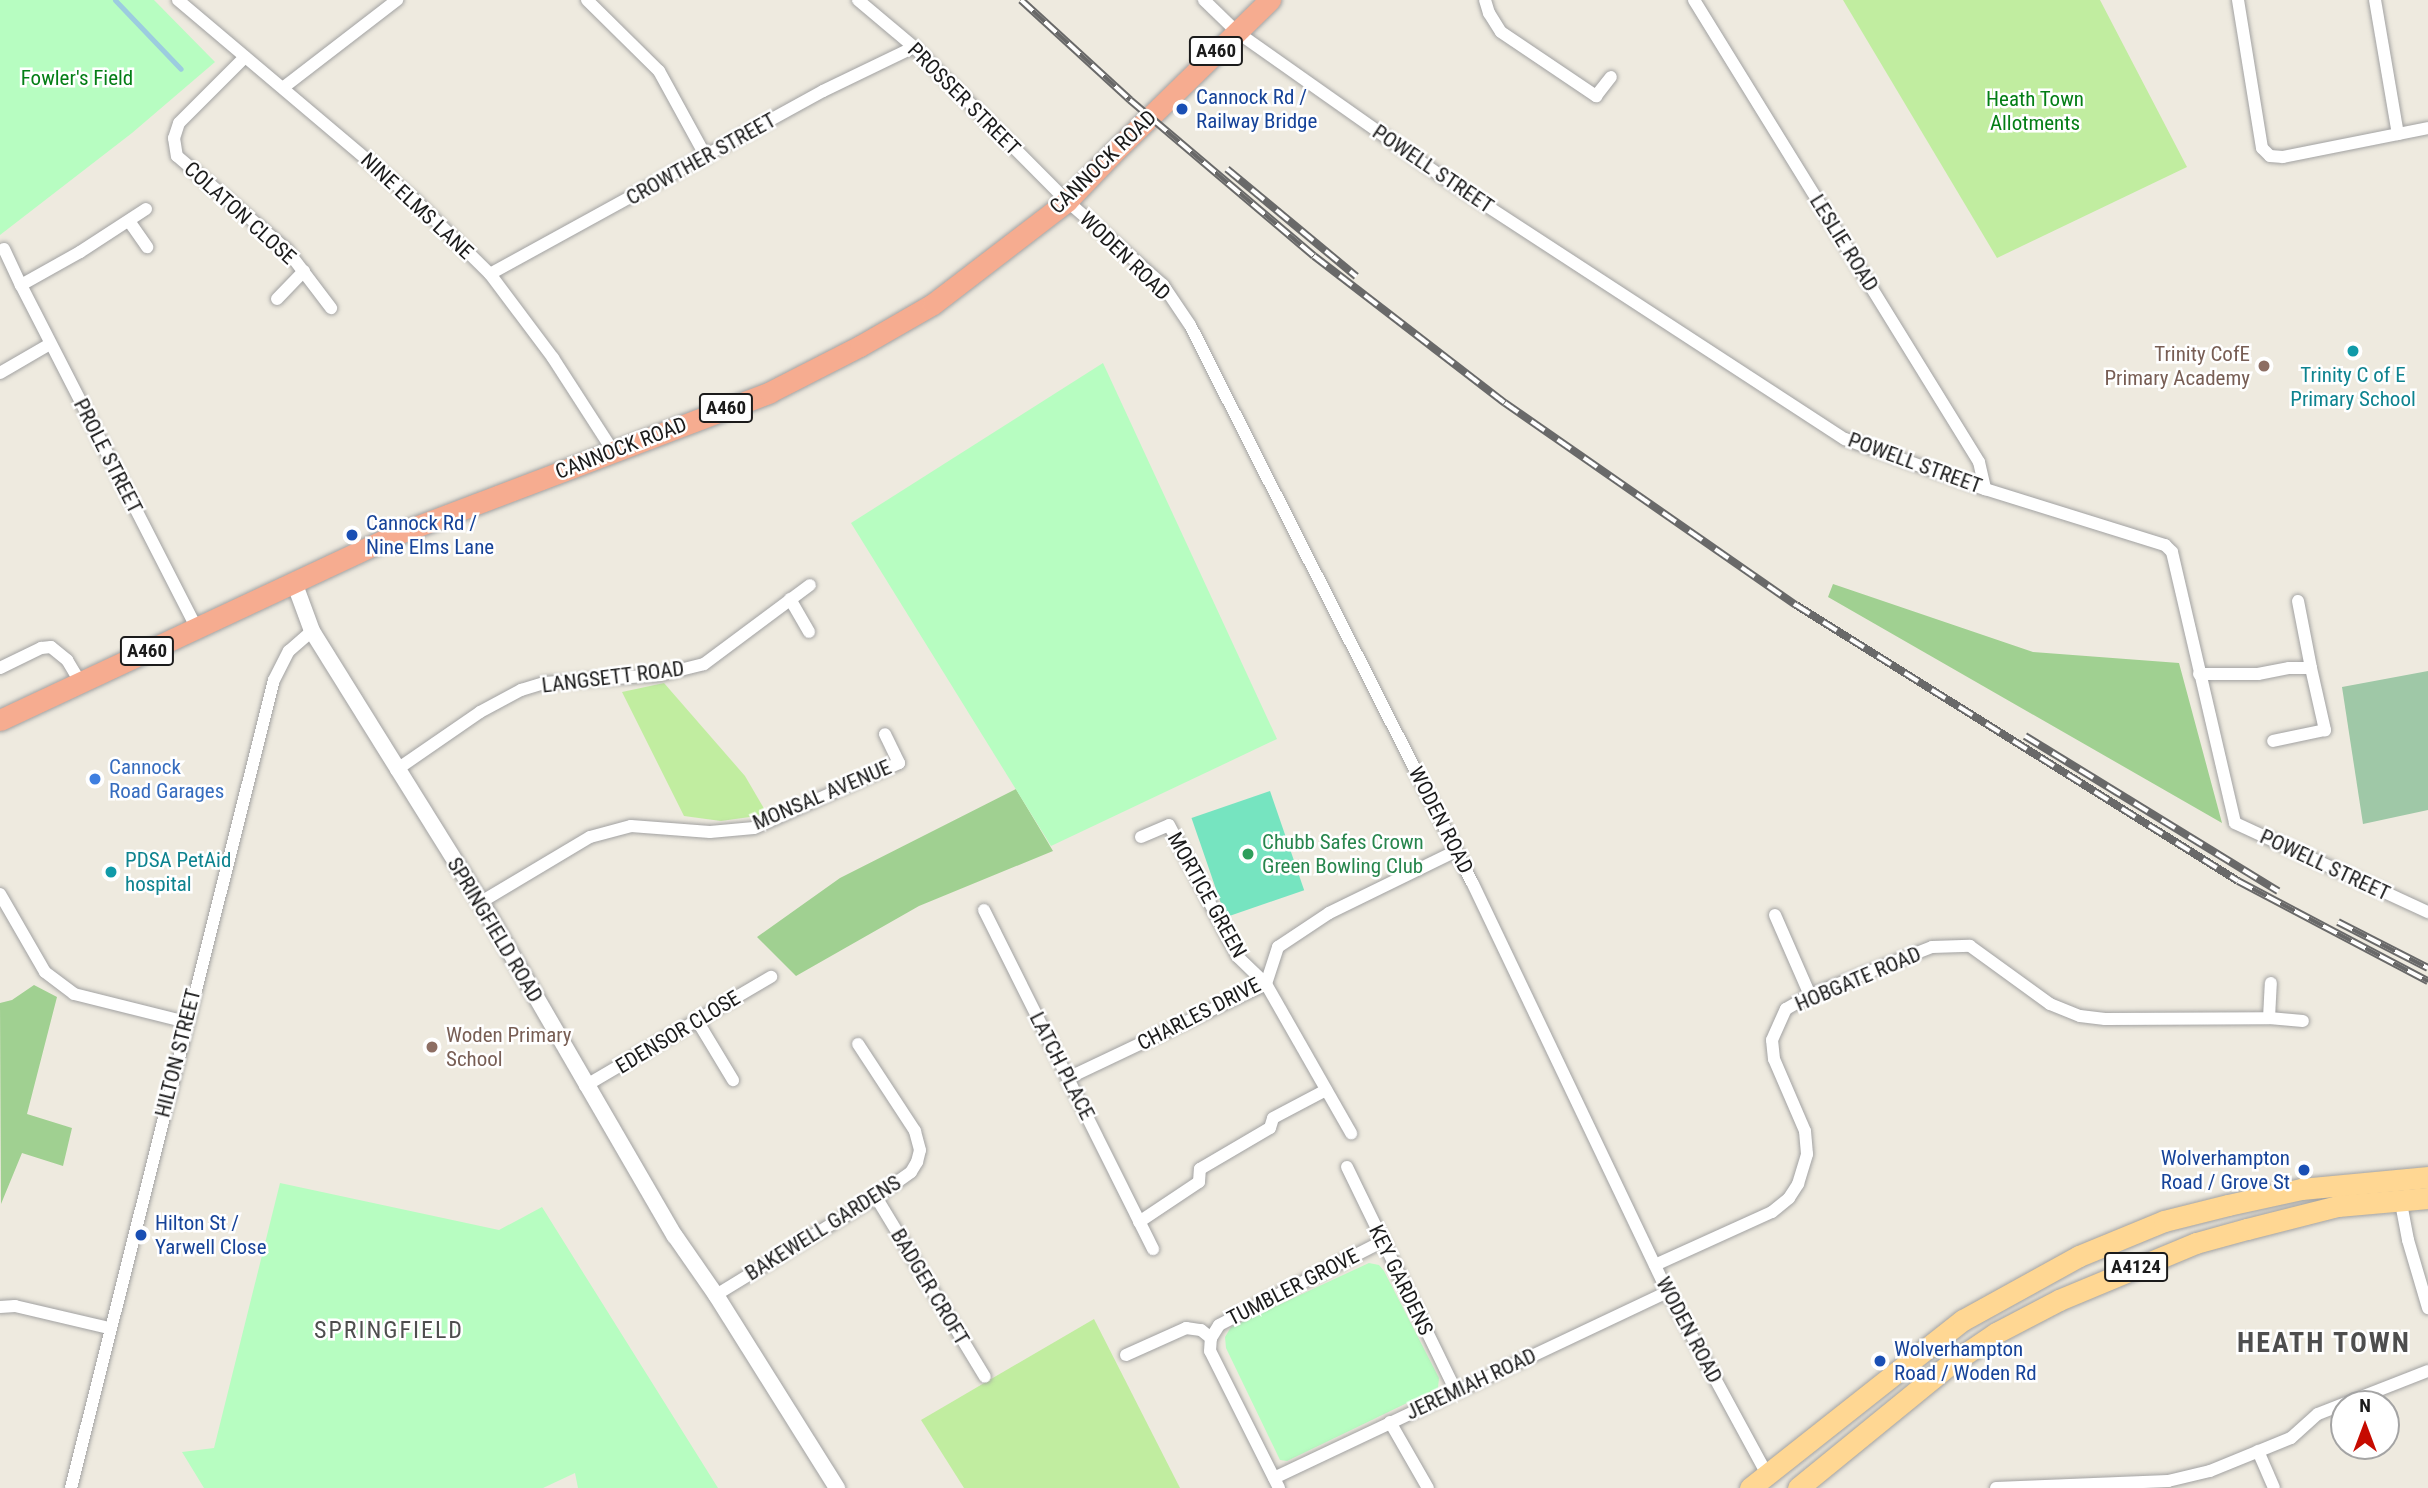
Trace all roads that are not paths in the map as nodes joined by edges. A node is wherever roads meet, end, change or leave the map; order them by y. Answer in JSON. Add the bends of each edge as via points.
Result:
{"nodes":[{"id":1,"x":178,"y":0,"type":"edge"},
{"id":2,"x":397,"y":0,"type":"edge"},
{"id":3,"x":587,"y":0,"type":"edge"},
{"id":4,"x":858,"y":0,"type":"edge"},
{"id":5,"x":1204,"y":0,"type":"edge"},
{"id":6,"x":1270,"y":0,"type":"edge"},
{"id":7,"x":1485,"y":0,"type":"edge"},
{"id":8,"x":1694,"y":0,"type":"edge"},
{"id":9,"x":2238,"y":0,"type":"edge"},
{"id":10,"x":2375,"y":0,"type":"edge"},
{"id":11,"x":1237,"y":32,"type":"junction"},
{"id":12,"x":914,"y":47,"type":"junction"},
{"id":13,"x":245,"y":57,"type":"junction"},
{"id":14,"x":1611,"y":77,"type":"dead end"},
{"id":15,"x":284,"y":87,"type":"junction"},
{"id":16,"x":2428,"y":128,"type":"edge"},
{"id":17,"x":2398,"y":134,"type":"junction"},
{"id":18,"x":706,"y":157,"type":"junction"},
{"id":19,"x":1067,"y":201,"type":"junction"},
{"id":20,"x":146,"y":209,"type":"dead end"},
{"id":21,"x":129,"y":222,"type":"junction"},
{"id":22,"x":147,"y":247,"type":"dead end"},
{"id":23,"x":4,"y":249,"type":"dead end"},
{"id":24,"x":304,"y":271,"type":"junction"},
{"id":25,"x":491,"y":274,"type":"junction"},
{"id":26,"x":21,"y":285,"type":"junction"},
{"id":27,"x":277,"y":299,"type":"dead end"},
{"id":28,"x":331,"y":309,"type":"dead end"},
{"id":29,"x":50,"y":344,"type":"junction"},
{"id":30,"x":0,"y":373,"type":"edge"},
{"id":31,"x":613,"y":452,"type":"junction"},
{"id":32,"x":1985,"y":489,"type":"junction"},
{"id":33,"x":294,"y":582,"type":"junction"},
{"id":34,"x":810,"y":585,"type":"dead end"},
{"id":35,"x":790,"y":599,"type":"junction"},
{"id":36,"x":2298,"y":601,"type":"dead end"},
{"id":37,"x":197,"y":627,"type":"junction"},
{"id":38,"x":312,"y":631,"type":"junction"},
{"id":39,"x":809,"y":632,"type":"dead end"},
{"id":40,"x":0,"y":668,"type":"edge"},
{"id":41,"x":2311,"y":668,"type":"junction"},
{"id":42,"x":2199,"y":674,"type":"junction"},
{"id":43,"x":79,"y":682,"type":"junction"},
{"id":44,"x":0,"y":720,"type":"edge"},
{"id":45,"x":885,"y":734,"type":"dead end"},
{"id":46,"x":2273,"y":741,"type":"dead end"},
{"id":47,"x":396,"y":770,"type":"junction"},
{"id":48,"x":1141,"y":837,"type":"dead end"},
{"id":49,"x":1456,"y":851,"type":"junction"},
{"id":50,"x":0,"y":894,"type":"edge"},
{"id":51,"x":481,"y":902,"type":"junction"},
{"id":52,"x":984,"y":910,"type":"dead end"},
{"id":53,"x":2428,"y":912,"type":"edge"},
{"id":54,"x":1775,"y":915,"type":"dead end"},
{"id":55,"x":771,"y":977,"type":"dead end"},
{"id":56,"x":2272,"y":983,"type":"dead end"},
{"id":57,"x":1266,"y":984,"type":"junction"},
{"id":58,"x":1810,"y":995,"type":"junction"},
{"id":59,"x":2269,"y":1018,"type":"junction"},
{"id":60,"x":2304,"y":1021,"type":"dead end"},
{"id":61,"x":186,"y":1022,"type":"junction"},
{"id":62,"x":698,"y":1022,"type":"junction"},
{"id":63,"x":858,"y":1044,"type":"dead end"},
{"id":64,"x":1068,"y":1078,"type":"junction"},
{"id":65,"x":733,"y":1080,"type":"dead end"},
{"id":66,"x":585,"y":1086,"type":"junction"},
{"id":67,"x":1326,"y":1090,"type":"junction"},
{"id":68,"x":1351,"y":1133,"type":"dead end"},
{"id":69,"x":1347,"y":1167,"type":"dead end"},
{"id":70,"x":2428,"y":1177,"type":"edge"},
{"id":71,"x":2398,"y":1188,"type":"junction"},
{"id":72,"x":876,"y":1197,"type":"junction"},
{"id":73,"x":2428,"y":1198,"type":"edge"},
{"id":74,"x":1139,"y":1222,"type":"junction"},
{"id":75,"x":1381,"y":1242,"type":"junction"},
{"id":76,"x":1153,"y":1249,"type":"dead end"},
{"id":77,"x":1655,"y":1265,"type":"junction"},
{"id":78,"x":1668,"y":1292,"type":"junction"},
{"id":79,"x":716,"y":1295,"type":"junction"},
{"id":80,"x":0,"y":1307,"type":"edge"},
{"id":81,"x":2428,"y":1308,"type":"edge"},
{"id":82,"x":109,"y":1328,"type":"junction"},
{"id":83,"x":1211,"y":1338,"type":"junction"},
{"id":84,"x":1126,"y":1355,"type":"dead end"},
{"id":85,"x":2428,"y":1371,"type":"edge"},
{"id":86,"x":985,"y":1377,"type":"dead end"},
{"id":87,"x":1456,"y":1391,"type":"junction"},
{"id":88,"x":1390,"y":1422,"type":"junction"},
{"id":89,"x":2258,"y":1451,"type":"junction"},
{"id":90,"x":1276,"y":1483,"type":"edge"},
{"id":91,"x":1763,"y":1483,"type":"edge"},
{"id":92,"x":2096,"y":1486,"type":"edge"},
{"id":93,"x":69,"y":1487,"type":"edge"},
{"id":94,"x":837,"y":1488,"type":"edge"},
{"id":95,"x":1428,"y":1488,"type":"edge"},
{"id":96,"x":1798,"y":1488,"type":"edge"},
{"id":97,"x":1996,"y":1488,"type":"edge"},
{"id":98,"x":2274,"y":1488,"type":"edge"}],
"edges":[{"from":1,"to":13,"type":"street","name":"NINE ELMS LANE"},
{"from":2,"to":15,"type":"street"},
{"from":3,"to":18,"type":"street","via":[[659,71]]},
{"from":4,"to":12,"type":"street","name":"PROSSER STREET"},
{"from":5,"to":11,"type":"street","name":"POWELL STREET"},
{"from":6,"to":11,"type":"highway","name":"CANNOCK ROAD","number":"A460"},
{"from":7,"to":14,"type":"street","via":[[1502,32],[1597,96]]},
{"from":8,"to":32,"type":"street","name":"LESLIE ROAD","via":[[1979,462]]},
{"from":9,"to":17,"type":"street","via":[[2262,148],[2270,156]]},
{"from":10,"to":17,"type":"street"},
{"from":11,"to":19,"type":"highway","name":"CANNOCK ROAD","number":"A460"},
{"from":11,"to":32,"type":"street","name":"POWELL STREET","via":[[1441,176],[1845,439]]},
{"from":12,"to":18,"type":"street","name":"CROWTHER STREET","via":[[823,90]]},
{"from":12,"to":19,"type":"street","name":"PROSSER STREET"},
{"from":13,"to":15,"type":"street","name":"NINE ELMS LANE"},
{"from":13,"to":24,"type":"street","name":"COLATON CLOSE","via":[[179,123],[174,138],[177,156],[287,250]]},
{"from":15,"to":25,"type":"street","name":"NINE ELMS LANE","via":[[416,201]]},
{"from":16,"to":17,"type":"street"},
{"from":18,"to":25,"type":"street","name":"CROWTHER STREET"},
{"from":19,"to":31,"type":"highway","name":"CANNOCK ROAD","number":"A460","via":[[933,304],[854,350],[770,391]]},
{"from":19,"to":49,"type":"street","name":"WODEN ROAD","via":[[1163,285],[1190,325]]},
{"from":20,"to":21,"type":"street"},
{"from":21,"to":22,"type":"street"},
{"from":21,"to":26,"type":"street"},
{"from":23,"to":26,"type":"street","name":"PROLE STREET"},
{"from":24,"to":27,"type":"street","name":"COLATON CLOSE"},
{"from":24,"to":28,"type":"street","name":"COLATON CLOSE"},
{"from":25,"to":31,"type":"street","name":"NINE ELMS LANE","via":[[553,358]]},
{"from":26,"to":29,"type":"street","name":"PROLE STREET"},
{"from":29,"to":30,"type":"street"},
{"from":29,"to":37,"type":"street","name":"PROLE STREET"},
{"from":31,"to":33,"type":"highway","name":"CANNOCK ROAD","number":"A460","via":[[397,534]]},
{"from":32,"to":42,"type":"street","name":"POWELL STREET","via":[[2165,545],[2172,552]]},
{"from":33,"to":37,"type":"highway","name":"CANNOCK ROAD","number":"A460"},
{"from":33,"to":38,"type":"street","name":"SPRINGFIELD ROAD"},
{"from":34,"to":35,"type":"street","name":"LANGSETT ROAD"},
{"from":35,"to":39,"type":"street"},
{"from":35,"to":47,"type":"street","name":"LANGSETT ROAD","via":[[704,664],[660,675],[521,690],[480,712]]},
{"from":36,"to":41,"type":"street"},
{"from":37,"to":43,"type":"highway","name":"CANNOCK ROAD","number":"A460"},
{"from":38,"to":47,"type":"street","name":"SPRINGFIELD ROAD"},
{"from":38,"to":61,"type":"street","name":"HILTON STREET","via":[[289,651],[274,680]]},
{"from":40,"to":43,"type":"street","via":[[41,648],[51,648],[67,660]]},
{"from":41,"to":42,"type":"street"},
{"from":41,"to":46,"type":"street","via":[[2325,730]]},
{"from":42,"to":53,"type":"street","name":"POWELL STREET","via":[[2235,823]]},
{"from":43,"to":44,"type":"highway","name":"CANNOCK ROAD","number":"A460"},
{"from":45,"to":51,"type":"street","name":"MONSAL AVENUE","via":[[899,763],[754,828],[710,832],[621,828],[590,837]]},
{"from":47,"to":51,"type":"street","name":"SPRINGFIELD ROAD"},
{"from":48,"to":57,"type":"street","name":"MORTICE GREEN","via":[[1169,825],[1238,957]]},
{"from":49,"to":57,"type":"street","name":"CHARLES DRIVE","via":[[1329,913],[1278,947]]},
{"from":49,"to":77,"type":"street","name":"WODEN ROAD"},
{"from":50,"to":61,"type":"street","via":[[45,972],[74,994]]},
{"from":51,"to":66,"type":"street","name":"SPRINGFIELD ROAD"},
{"from":52,"to":64,"type":"street","name":"LATCH PLACE"},
{"from":54,"to":58,"type":"street"},
{"from":55,"to":62,"type":"street","name":"EDENSOR CLOSE"},
{"from":56,"to":59,"type":"street"},
{"from":57,"to":64,"type":"street","name":"CHARLES DRIVE"},
{"from":57,"to":67,"type":"street"},
{"from":58,"to":59,"type":"street","name":"HOBGATE ROAD","via":[[1932,947],[1970,946],[2050,1004],[2080,1016]]},
{"from":58,"to":77,"type":"street","name":"HOBGATE ROAD","via":[[1786,1010],[1772,1040],[1774,1059],[1805,1131],[1807,1154],[1798,1184],[1772,1212]]},
{"from":59,"to":60,"type":"street","name":"HOBGATE ROAD"},
{"from":61,"to":82,"type":"street","name":"HILTON STREET"},
{"from":62,"to":65,"type":"street"},
{"from":62,"to":66,"type":"street","name":"EDENSOR CLOSE"},
{"from":63,"to":72,"type":"street","name":"BAKEWELL GARDENS","via":[[915,1131],[920,1150],[911,1172]]},
{"from":64,"to":74,"type":"street","name":"LATCH PLACE"},
{"from":66,"to":79,"type":"street","name":"SPRINGFIELD ROAD"},
{"from":67,"to":68,"type":"street"},
{"from":67,"to":74,"type":"street","via":[[1273,1118],[1270,1128],[1200,1169],[1199,1182]]},
{"from":69,"to":75,"type":"street","name":"KEY GARDENS"},
{"from":70,"to":71,"type":"main road","number":"A4124"},
{"from":71,"to":73,"type":"main road","number":"A4124"},
{"from":71,"to":81,"type":"street"},
{"from":71,"to":91,"type":"main road","number":"A4124","via":[[2301,1189],[2164,1221],[2079,1256],[1963,1320]]},
{"from":71,"to":96,"type":"main road","number":"A4124","via":[[2196,1243],[2059,1300],[1949,1364]]},
{"from":72,"to":79,"type":"street","name":"BAKEWELL GARDENS"},
{"from":72,"to":86,"type":"street","name":"BADGER CROFT"},
{"from":74,"to":76,"type":"street","name":"LATCH PLACE"},
{"from":75,"to":83,"type":"street","name":"TUMBLER GROVE","via":[[1219,1325]]},
{"from":75,"to":87,"type":"street","name":"KEY GARDENS"},
{"from":77,"to":78,"type":"street","name":"WODEN ROAD"},
{"from":78,"to":87,"type":"street","name":"JEREMIAH ROAD"},
{"from":78,"to":91,"type":"street","name":"WODEN ROAD"},
{"from":79,"to":94,"type":"street","name":"SPRINGFIELD ROAD"},
{"from":80,"to":82,"type":"street","via":[[15,1306]]},
{"from":82,"to":93,"type":"street","name":"HILTON STREET"},
{"from":83,"to":84,"type":"street","name":"TUMBLER GROVE","via":[[1201,1330],[1185,1328]]},
{"from":83,"to":90,"type":"street","name":"TUMBLER GROVE","via":[[1210,1351]]},
{"from":85,"to":89,"type":"street","via":[[2318,1414],[2291,1438]]},
{"from":87,"to":88,"type":"street","name":"JEREMIAH ROAD"},
{"from":88,"to":90,"type":"street","name":"JEREMIAH ROAD"},
{"from":88,"to":95,"type":"street"},
{"from":89,"to":92,"type":"street","via":[[2210,1471],[2168,1481]]},
{"from":89,"to":98,"type":"street"},
{"from":92,"to":97,"type":"street"}]}
